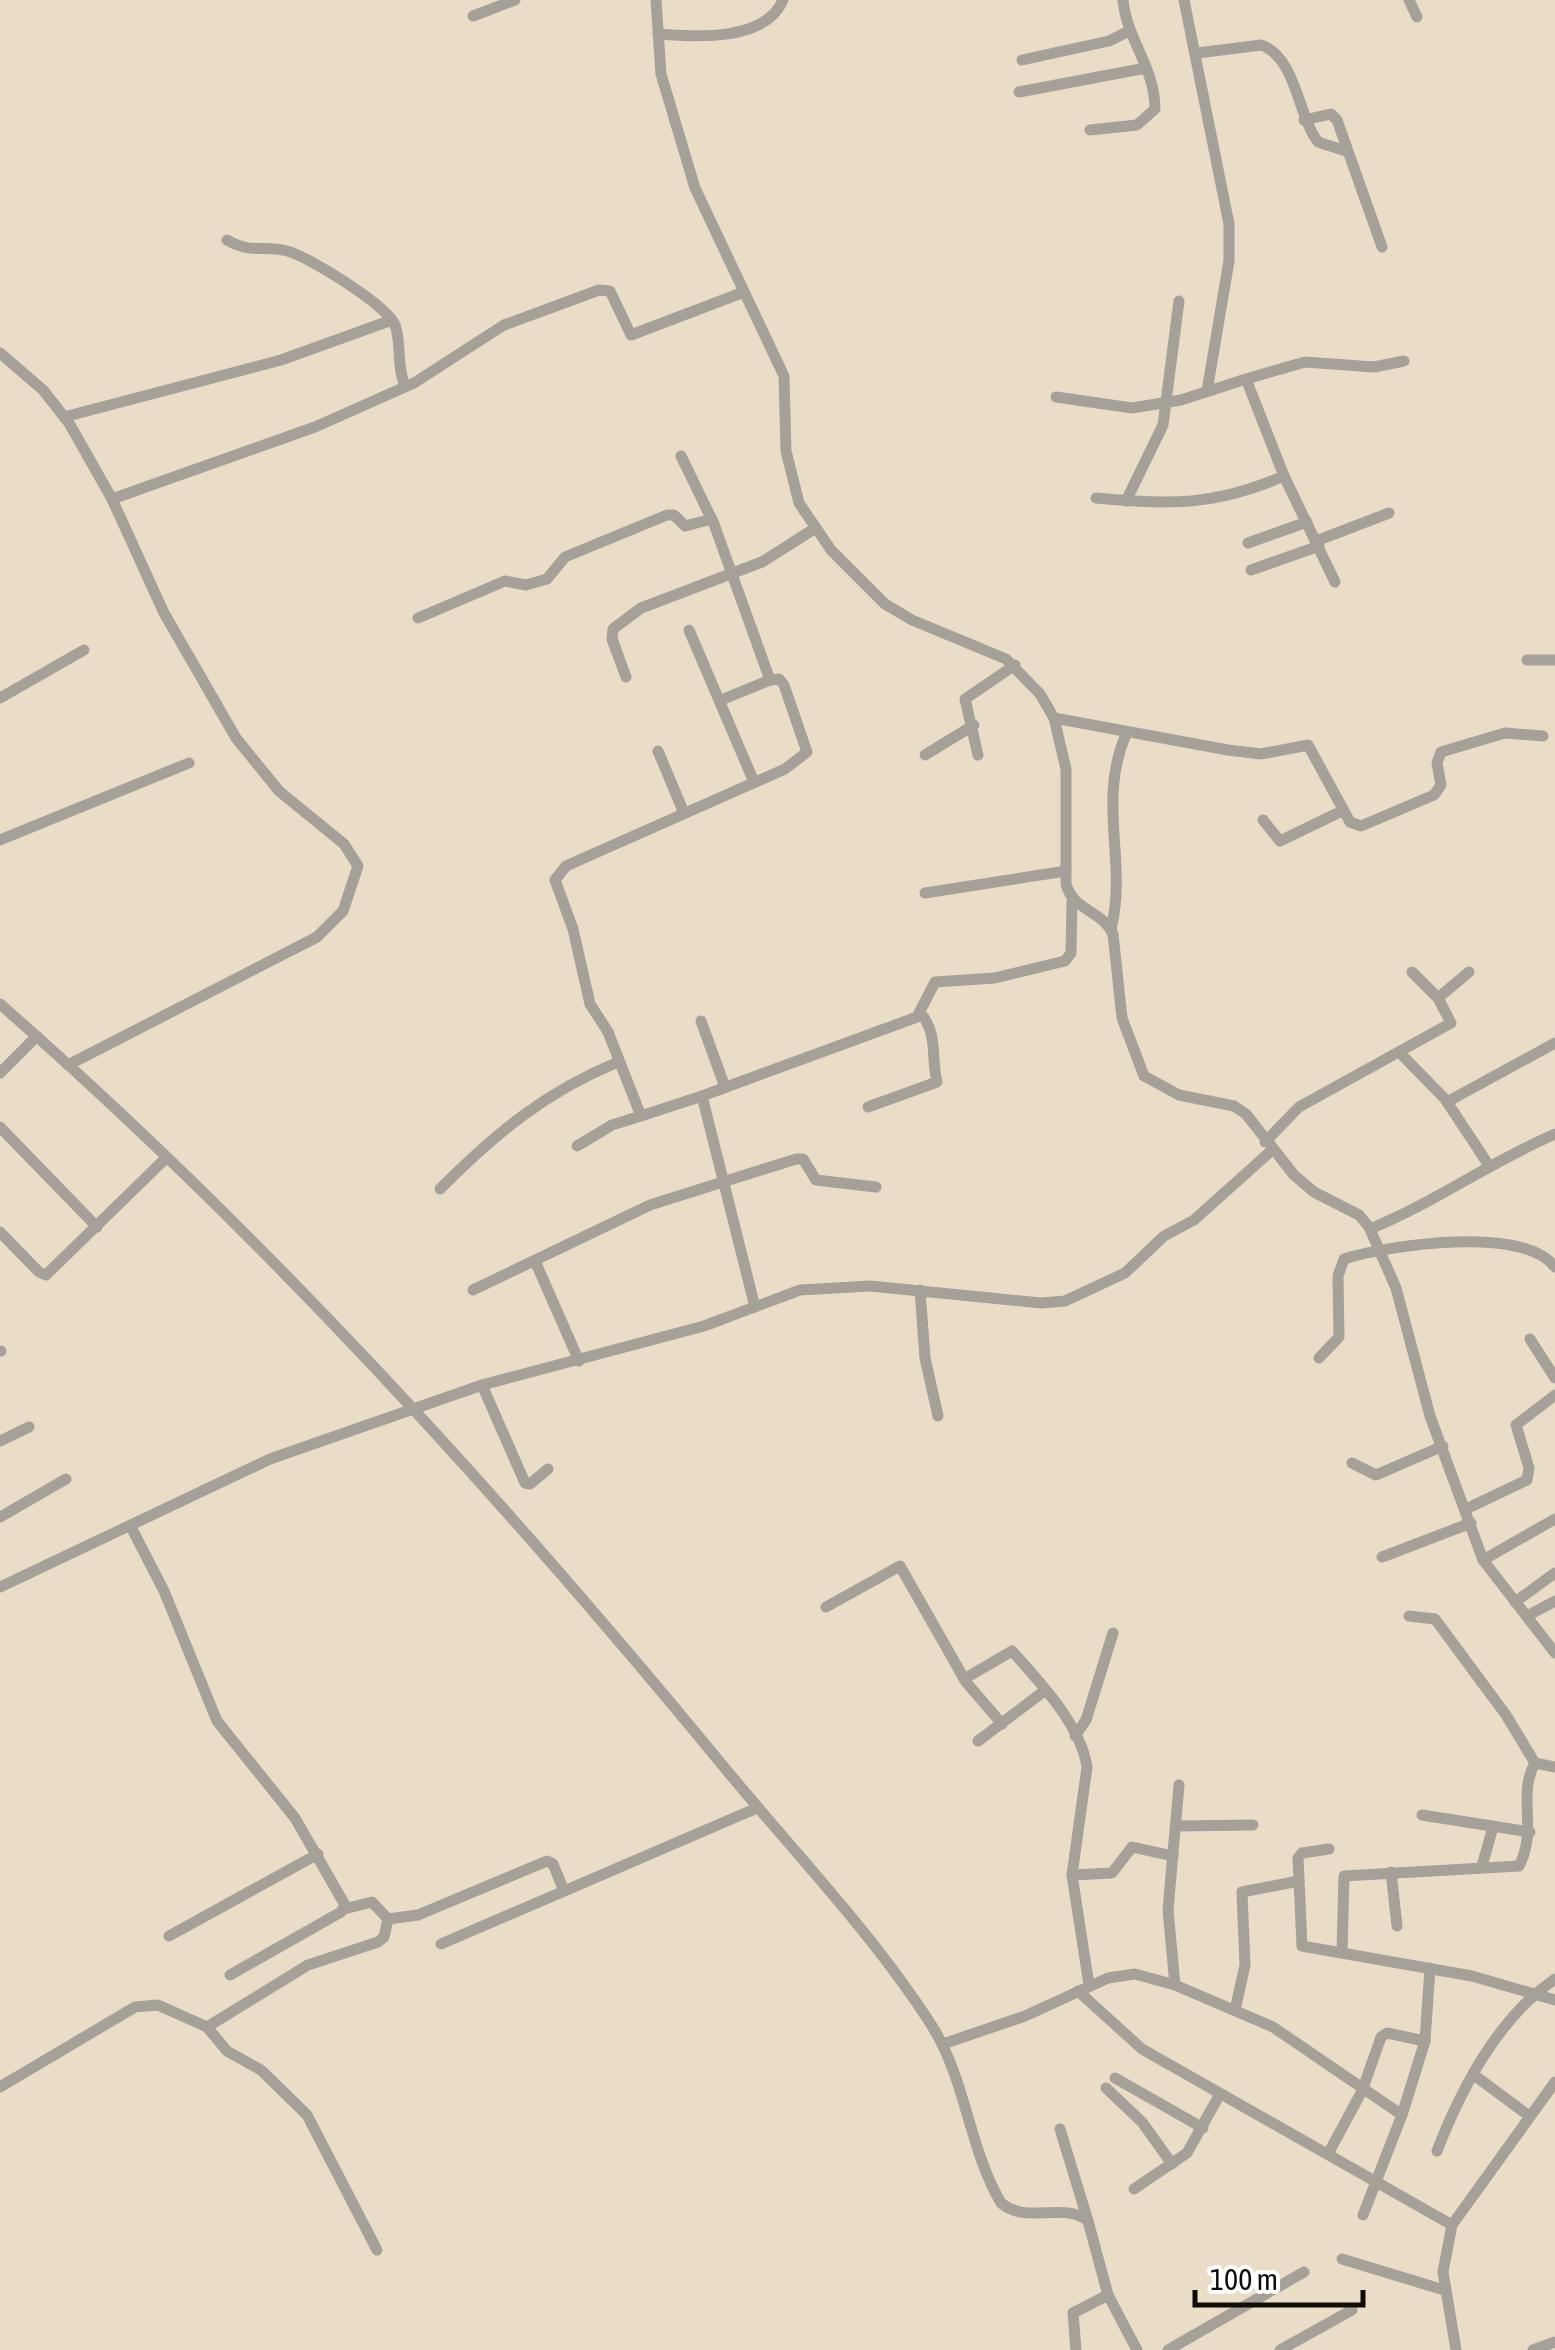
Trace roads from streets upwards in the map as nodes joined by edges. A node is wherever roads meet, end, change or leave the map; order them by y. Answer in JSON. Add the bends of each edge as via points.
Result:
{"nodes":[{"id":1,"x":515,"y":0,"type":"edge"},
{"id":2,"x":656,"y":0,"type":"edge"},
{"id":3,"x":783,"y":0,"type":"edge"},
{"id":4,"x":1123,"y":0,"type":"edge"},
{"id":5,"x":1184,"y":0,"type":"edge"},
{"id":6,"x":1409,"y":0,"type":"edge"},
{"id":7,"x":474,"y":16,"type":"dead end"},
{"id":8,"x":1417,"y":18,"type":"dead end"},
{"id":9,"x":1127,"y":32,"type":"junction"},
{"id":10,"x":658,"y":34,"type":"junction"},
{"id":11,"x":1197,"y":53,"type":"junction"},
{"id":12,"x":1022,"y":60,"type":"dead end"},
{"id":13,"x":1146,"y":68,"type":"junction"},
{"id":14,"x":1019,"y":92,"type":"dead end"},
{"id":15,"x":1304,"y":120,"type":"junction"},
{"id":16,"x":1090,"y":130,"type":"dead end"},
{"id":17,"x":1346,"y":151,"type":"junction"},
{"id":18,"x":228,"y":240,"type":"dead end"},
{"id":19,"x":1382,"y":248,"type":"dead end"},
{"id":20,"x":744,"y":292,"type":"junction"},
{"id":21,"x":1179,"y":301,"type":"dead end"},
{"id":22,"x":392,"y":320,"type":"junction"},
{"id":23,"x":0,"y":353,"type":"edge"},
{"id":24,"x":1404,"y":361,"type":"dead end"},
{"id":25,"x":1246,"y":379,"type":"junction"},
{"id":26,"x":410,"y":384,"type":"junction"},
{"id":27,"x":1207,"y":391,"type":"junction"},
{"id":28,"x":1056,"y":397,"type":"dead end"},
{"id":29,"x":1167,"y":404,"type":"junction"},
{"id":30,"x":64,"y":416,"type":"junction"},
{"id":31,"x":681,"y":456,"type":"dead end"},
{"id":32,"x":1284,"y":476,"type":"junction"},
{"id":33,"x":1096,"y":498,"type":"dead end"},
{"id":34,"x":112,"y":499,"type":"junction"},
{"id":35,"x":1126,"y":501,"type":"junction"},
{"id":36,"x":1389,"y":512,"type":"dead end"},
{"id":37,"x":712,"y":519,"type":"junction"},
{"id":38,"x":1307,"y":522,"type":"junction"},
{"id":39,"x":814,"y":529,"type":"junction"},
{"id":40,"x":1248,"y":543,"type":"dead end"},
{"id":41,"x":1318,"y":544,"type":"junction"},
{"id":42,"x":1251,"y":570,"type":"dead end"},
{"id":43,"x":734,"y":574,"type":"junction"},
{"id":44,"x":1334,"y":582,"type":"dead end"},
{"id":45,"x":418,"y":618,"type":"dead end"},
{"id":46,"x":689,"y":630,"type":"dead end"},
{"id":47,"x":84,"y":650,"type":"dead end"},
{"id":48,"x":1527,"y":660,"type":"dead end"},
{"id":49,"x":1555,"y":660,"type":"edge"},
{"id":50,"x":1014,"y":665,"type":"junction"},
{"id":51,"x":626,"y":677,"type":"dead end"},
{"id":52,"x":770,"y":680,"type":"junction"},
{"id":53,"x":0,"y":698,"type":"edge"},
{"id":54,"x":721,"y":700,"type":"junction"},
{"id":55,"x":1054,"y":718,"type":"junction"},
{"id":56,"x":974,"y":725,"type":"junction"},
{"id":57,"x":1127,"y":732,"type":"junction"},
{"id":58,"x":1543,"y":736,"type":"dead end"},
{"id":59,"x":658,"y":751,"type":"dead end"},
{"id":60,"x":925,"y":755,"type":"dead end"},
{"id":61,"x":978,"y":755,"type":"dead end"},
{"id":62,"x":189,"y":764,"type":"dead end"},
{"id":63,"x":754,"y":782,"type":"junction"},
{"id":64,"x":1342,"y":810,"type":"junction"},
{"id":65,"x":684,"y":812,"type":"junction"},
{"id":66,"x":1263,"y":820,"type":"dead end"},
{"id":67,"x":0,"y":840,"type":"edge"},
{"id":68,"x":1066,"y":871,"type":"junction"},
{"id":69,"x":926,"y":892,"type":"dead end"},
{"id":70,"x":1072,"y":902,"type":"junction"},
{"id":71,"x":1111,"y":929,"type":"junction"},
{"id":72,"x":1412,"y":972,"type":"dead end"},
{"id":73,"x":1469,"y":972,"type":"dead end"},
{"id":74,"x":1438,"y":998,"type":"junction"},
{"id":75,"x":0,"y":1004,"type":"edge"},
{"id":76,"x":920,"y":1014,"type":"junction"},
{"id":77,"x":701,"y":1021,"type":"dead end"},
{"id":78,"x":37,"y":1036,"type":"junction"},
{"id":79,"x":1555,"y":1043,"type":"edge"},
{"id":80,"x":1400,"y":1054,"type":"junction"},
{"id":81,"x":618,"y":1062,"type":"junction"},
{"id":82,"x":68,"y":1065,"type":"junction"},
{"id":83,"x":2,"y":1066,"type":"edge"},
{"id":84,"x":726,"y":1088,"type":"junction"},
{"id":85,"x":702,"y":1096,"type":"junction"},
{"id":86,"x":1447,"y":1102,"type":"junction"},
{"id":87,"x":868,"y":1107,"type":"dead end"},
{"id":88,"x":641,"y":1116,"type":"junction"},
{"id":89,"x":0,"y":1127,"type":"edge"},
{"id":90,"x":1555,"y":1134,"type":"edge"},
{"id":91,"x":577,"y":1146,"type":"dead end"},
{"id":92,"x":1268,"y":1146,"type":"junction"},
{"id":93,"x":166,"y":1158,"type":"junction"},
{"id":94,"x":1488,"y":1164,"type":"junction"},
{"id":95,"x":723,"y":1181,"type":"junction"},
{"id":96,"x":876,"y":1187,"type":"dead end"},
{"id":97,"x":440,"y":1189,"type":"dead end"},
{"id":98,"x":97,"y":1226,"type":"junction"},
{"id":99,"x":1370,"y":1229,"type":"junction"},
{"id":100,"x":0,"y":1232,"type":"edge"},
{"id":101,"x":1380,"y":1251,"type":"junction"},
{"id":102,"x":535,"y":1261,"type":"junction"},
{"id":103,"x":1555,"y":1267,"type":"edge"},
{"id":104,"x":473,"y":1290,"type":"dead end"},
{"id":105,"x":920,"y":1290,"type":"junction"},
{"id":106,"x":755,"y":1307,"type":"junction"},
{"id":107,"x":1530,"y":1340,"type":"dead end"},
{"id":108,"x":1319,"y":1358,"type":"dead end"},
{"id":109,"x":580,"y":1361,"type":"junction"},
{"id":110,"x":1555,"y":1378,"type":"edge"},
{"id":111,"x":482,"y":1386,"type":"junction"},
{"id":112,"x":1555,"y":1395,"type":"edge"},
{"id":113,"x":410,"y":1410,"type":"junction"},
{"id":114,"x":938,"y":1416,"type":"dead end"},
{"id":115,"x":29,"y":1427,"type":"dead end"},
{"id":116,"x":0,"y":1441,"type":"edge"},
{"id":117,"x":1443,"y":1446,"type":"junction"},
{"id":118,"x":1352,"y":1463,"type":"dead end"},
{"id":119,"x":548,"y":1469,"type":"dead end"},
{"id":120,"x":66,"y":1479,"type":"dead end"},
{"id":121,"x":1466,"y":1509,"type":"junction"},
{"id":122,"x":0,"y":1517,"type":"edge"},
{"id":123,"x":1555,"y":1519,"type":"edge"},
{"id":124,"x":1471,"y":1522,"type":"junction"},
{"id":125,"x":131,"y":1526,"type":"junction"},
{"id":126,"x":1382,"y":1557,"type":"dead end"},
{"id":127,"x":1483,"y":1560,"type":"junction"},
{"id":128,"x":1555,"y":1573,"type":"edge"},
{"id":129,"x":2,"y":1582,"type":"edge"},
{"id":130,"x":1555,"y":1601,"type":"edge"},
{"id":131,"x":1515,"y":1602,"type":"junction"},
{"id":132,"x":826,"y":1607,"type":"dead end"},
{"id":133,"x":1409,"y":1616,"type":"dead end"},
{"id":134,"x":1527,"y":1616,"type":"junction"},
{"id":135,"x":1113,"y":1634,"type":"dead end"},
{"id":136,"x":1555,"y":1653,"type":"edge"},
{"id":137,"x":964,"y":1679,"type":"junction"},
{"id":138,"x":1043,"y":1692,"type":"junction"},
{"id":139,"x":1002,"y":1724,"type":"junction"},
{"id":140,"x":1075,"y":1736,"type":"junction"},
{"id":141,"x":978,"y":1741,"type":"dead end"},
{"id":142,"x":1535,"y":1763,"type":"junction"},
{"id":143,"x":1555,"y":1767,"type":"edge"},
{"id":144,"x":1179,"y":1785,"type":"dead end"},
{"id":145,"x":758,"y":1808,"type":"junction"},
{"id":146,"x":1422,"y":1815,"type":"dead end"},
{"id":147,"x":1252,"y":1825,"type":"dead end"},
{"id":148,"x":1176,"y":1826,"type":"junction"},
{"id":149,"x":1494,"y":1827,"type":"junction"},
{"id":150,"x":1530,"y":1832,"type":"junction"},
{"id":151,"x":1328,"y":1849,"type":"dead end"},
{"id":152,"x":318,"y":1854,"type":"junction"},
{"id":153,"x":1173,"y":1856,"type":"junction"},
{"id":154,"x":1482,"y":1866,"type":"junction"},
{"id":155,"x":1392,"y":1872,"type":"junction"},
{"id":156,"x":1072,"y":1875,"type":"junction"},
{"id":157,"x":1299,"y":1881,"type":"junction"},
{"id":158,"x":564,"y":1891,"type":"junction"},
{"id":159,"x":344,"y":1909,"type":"junction"},
{"id":160,"x":388,"y":1919,"type":"junction"},
{"id":161,"x":1397,"y":1926,"type":"dead end"},
{"id":162,"x":170,"y":1936,"type":"dead end"},
{"id":163,"x":441,"y":1944,"type":"dead end"},
{"id":164,"x":1342,"y":1951,"type":"junction"},
{"id":165,"x":1430,"y":1968,"type":"junction"},
{"id":166,"x":230,"y":1976,"type":"dead end"},
{"id":167,"x":1555,"y":1979,"type":"edge"},
{"id":168,"x":1175,"y":1985,"type":"junction"},
{"id":169,"x":1084,"y":1988,"type":"junction"},
{"id":170,"x":1532,"y":1994,"type":"junction"},
{"id":171,"x":1555,"y":2000,"type":"edge"},
{"id":172,"x":1236,"y":2010,"type":"junction"},
{"id":173,"x":207,"y":2026,"type":"junction"},
{"id":174,"x":1425,"y":2041,"type":"junction"},
{"id":175,"x":942,"y":2044,"type":"junction"},
{"id":176,"x":1474,"y":2075,"type":"junction"},
{"id":177,"x":1554,"y":2087,"type":"edge"},
{"id":178,"x":0,"y":2088,"type":"edge"},
{"id":179,"x":1362,"y":2092,"type":"junction"},
{"id":180,"x":1220,"y":2094,"type":"junction"},
{"id":181,"x":1402,"y":2115,"type":"junction"},
{"id":182,"x":1528,"y":2115,"type":"junction"},
{"id":183,"x":1203,"y":2128,"type":"junction"},
{"id":184,"x":1060,"y":2129,"type":"dead end"},
{"id":185,"x":1437,"y":2152,"type":"dead end"},
{"id":186,"x":1328,"y":2154,"type":"junction"},
{"id":187,"x":1172,"y":2164,"type":"junction"},
{"id":188,"x":1374,"y":2182,"type":"junction"},
{"id":189,"x":1134,"y":2189,"type":"dead end"},
{"id":190,"x":1363,"y":2215,"type":"dead end"},
{"id":191,"x":1088,"y":2221,"type":"junction"},
{"id":192,"x":1452,"y":2224,"type":"junction"},
{"id":193,"x":377,"y":2250,"type":"dead end"},
{"id":194,"x":1342,"y":2258,"type":"dead end"},
{"id":195,"x":1304,"y":2272,"type":"dead end"},
{"id":196,"x":1444,"y":2290,"type":"junction"},
{"id":197,"x":1108,"y":2296,"type":"junction"},
{"id":198,"x":1352,"y":2310,"type":"dead end"},
{"id":199,"x":1555,"y":2342,"type":"edge"},
{"id":200,"x":1076,"y":2350,"type":"edge"},
{"id":201,"x":1137,"y":2350,"type":"edge"},
{"id":202,"x":1168,"y":2350,"type":"edge"},
{"id":203,"x":1280,"y":2350,"type":"edge"},
{"id":204,"x":1456,"y":2350,"type":"edge"},
{"id":205,"x":1533,"y":2350,"type":"edge"}],
"edges":[{"from":1,"to":7,"type":"street"},
{"from":2,"to":10,"type":"street"},
{"from":3,"to":10,"type":"street","via":[[770,18],[729,32]]},
{"from":4,"to":9,"type":"street"},
{"from":5,"to":11,"type":"street"},
{"from":6,"to":8,"type":"street"},
{"from":9,"to":12,"type":"street"},
{"from":9,"to":13,"type":"street"},
{"from":10,"to":20,"type":"street","via":[[661,74],[695,188]]},
{"from":11,"to":15,"type":"street","via":[[1270,48]]},
{"from":11,"to":27,"type":"street","via":[[1230,245]]},
{"from":13,"to":14,"type":"street"},
{"from":13,"to":16,"type":"street","via":[[1152,115],[1137,125]]},
{"from":15,"to":17,"type":"street","via":[[1318,142]]},
{"from":15,"to":17,"type":"street","via":[[1335,116]]},
{"from":17,"to":19,"type":"street"},
{"from":18,"to":22,"type":"street","via":[[250,251],[301,256]]},
{"from":20,"to":26,"type":"street","via":[[631,335],[604,289],[504,325]]},
{"from":20,"to":39,"type":"street","via":[[784,376],[790,478]]},
{"from":21,"to":29,"type":"street"},
{"from":22,"to":26,"type":"street"},
{"from":22,"to":30,"type":"street","via":[[295,356]]},
{"from":23,"to":30,"type":"street"},
{"from":24,"to":25,"type":"street","via":[[1374,367],[1321,360]]},
{"from":25,"to":27,"type":"street"},
{"from":25,"to":32,"type":"street"},
{"from":26,"to":34,"type":"street","via":[[273,443]]},
{"from":27,"to":29,"type":"street"},
{"from":28,"to":29,"type":"street","via":[[1126,408]]},
{"from":29,"to":35,"type":"street"},
{"from":30,"to":34,"type":"street"},
{"from":31,"to":37,"type":"street"},
{"from":32,"to":35,"type":"street","via":[[1200,503]]},
{"from":32,"to":38,"type":"street"},
{"from":33,"to":35,"type":"street"},
{"from":34,"to":82,"type":"street","via":[[164,613],[236,738],[279,791],[344,844],[358,866],[343,910],[317,937]]},
{"from":36,"to":41,"type":"street"},
{"from":37,"to":43,"type":"street"},
{"from":37,"to":45,"type":"street","via":[[685,526],[667,515],[565,558],[547,579],[505,581]]},
{"from":38,"to":40,"type":"street"},
{"from":38,"to":41,"type":"street"},
{"from":39,"to":43,"type":"street"},
{"from":39,"to":50,"type":"street","via":[[885,604]]},
{"from":41,"to":42,"type":"street"},
{"from":41,"to":44,"type":"street"},
{"from":43,"to":51,"type":"street","via":[[641,608],[613,629]]},
{"from":43,"to":52,"type":"street"},
{"from":46,"to":54,"type":"street"},
{"from":47,"to":53,"type":"street"},
{"from":48,"to":49,"type":"street"},
{"from":50,"to":55,"type":"street"},
{"from":50,"to":56,"type":"street","via":[[966,697]]},
{"from":52,"to":54,"type":"street"},
{"from":52,"to":63,"type":"street","via":[[784,684],[807,752]]},
{"from":54,"to":63,"type":"street"},
{"from":55,"to":57,"type":"street"},
{"from":55,"to":68,"type":"street","via":[[1066,769]]},
{"from":56,"to":60,"type":"street"},
{"from":56,"to":61,"type":"street"},
{"from":57,"to":64,"type":"street","via":[[1253,753],[1308,744]]},
{"from":57,"to":71,"type":"street","via":[[1110,793],[1116,898]]},
{"from":58,"to":64,"type":"street","via":[[1505,733],[1441,752],[1440,790],[1390,815],[1355,825]]},
{"from":59,"to":65,"type":"street"},
{"from":62,"to":67,"type":"street"},
{"from":63,"to":65,"type":"street"},
{"from":64,"to":66,"type":"street","via":[[1280,841]]},
{"from":65,"to":81,"type":"street","via":[[556,876],[590,1004]]},
{"from":68,"to":69,"type":"street"},
{"from":68,"to":70,"type":"street"},
{"from":70,"to":71,"type":"street"},
{"from":70,"to":76,"type":"street","via":[[1069,958],[995,978],[936,982]]},
{"from":71,"to":92,"type":"street","via":[[1122,1018],[1144,1076],[1179,1095],[1234,1106]]},
{"from":72,"to":74,"type":"street"},
{"from":73,"to":74,"type":"street"},
{"from":74,"to":80,"type":"street","via":[[1451,1022]]},
{"from":75,"to":78,"type":"street"},
{"from":76,"to":84,"type":"street"},
{"from":76,"to":87,"type":"street","via":[[933,1038],[937,1082]]},
{"from":77,"to":84,"type":"street"},
{"from":78,"to":82,"type":"street"},
{"from":78,"to":83,"type":"street"},
{"from":79,"to":86,"type":"street"},
{"from":80,"to":86,"type":"street"},
{"from":80,"to":92,"type":"street","via":[[1298,1107]]},
{"from":81,"to":88,"type":"street"},
{"from":81,"to":97,"type":"street","via":[[525,1110]]},
{"from":82,"to":93,"type":"street"},
{"from":84,"to":85,"type":"street"},
{"from":85,"to":88,"type":"street"},
{"from":85,"to":95,"type":"street"},
{"from":86,"to":94,"type":"street"},
{"from":88,"to":91,"type":"street"},
{"from":89,"to":98,"type":"street"},
{"from":90,"to":94,"type":"street"},
{"from":92,"to":99,"type":"street","via":[[1304,1184],[1360,1215]]},
{"from":92,"to":105,"type":"street","via":[[1194,1220],[1125,1274],[1065,1301]]},
{"from":93,"to":98,"type":"street"},
{"from":93,"to":113,"type":"street"},
{"from":94,"to":99,"type":"street"},
{"from":95,"to":96,"type":"street","via":[[800,1158],[816,1180]]},
{"from":95,"to":102,"type":"street","via":[[638,1210]]},
{"from":95,"to":106,"type":"street"},
{"from":98,"to":100,"type":"street","via":[[43,1275]]},
{"from":99,"to":101,"type":"street"},
{"from":101,"to":103,"type":"street","via":[[1427,1244],[1512,1246],[1538,1252]]},
{"from":101,"to":108,"type":"street","via":[[1340,1262],[1339,1337]]},
{"from":101,"to":117,"type":"street"},
{"from":102,"to":104,"type":"street"},
{"from":102,"to":109,"type":"street"},
{"from":105,"to":106,"type":"street","via":[[835,1286],[800,1290]]},
{"from":105,"to":114,"type":"street"},
{"from":106,"to":109,"type":"street"},
{"from":107,"to":110,"type":"street"},
{"from":109,"to":111,"type":"street"},
{"from":111,"to":113,"type":"street"},
{"from":111,"to":119,"type":"street","via":[[524,1483]]},
{"from":112,"to":121,"type":"street","via":[[1516,1425],[1529,1478]]},
{"from":113,"to":125,"type":"street","via":[[270,1459]]},
{"from":113,"to":145,"type":"street","via":[[636,1660]]},
{"from":115,"to":116,"type":"street"},
{"from":117,"to":118,"type":"street","via":[[1376,1475]]},
{"from":117,"to":121,"type":"street"},
{"from":120,"to":122,"type":"street"},
{"from":121,"to":124,"type":"street"},
{"from":123,"to":127,"type":"street"},
{"from":124,"to":126,"type":"street"},
{"from":124,"to":127,"type":"street"},
{"from":125,"to":129,"type":"street"},
{"from":125,"to":152,"type":"street","via":[[216,1721]]},
{"from":127,"to":131,"type":"street"},
{"from":128,"to":131,"type":"street"},
{"from":130,"to":134,"type":"street"},
{"from":131,"to":134,"type":"street"},
{"from":132,"to":137,"type":"street","via":[[900,1566]]},
{"from":133,"to":142,"type":"street","via":[[1435,1619]]},
{"from":134,"to":136,"type":"street"},
{"from":135,"to":140,"type":"street"},
{"from":137,"to":138,"type":"street","via":[[1012,1652]]},
{"from":137,"to":139,"type":"street"},
{"from":138,"to":139,"type":"street"},
{"from":138,"to":140,"type":"street"},
{"from":139,"to":141,"type":"street"},
{"from":140,"to":156,"type":"street","via":[[1087,1767]]},
{"from":142,"to":143,"type":"street"},
{"from":142,"to":150,"type":"street","via":[[1526,1782]]},
{"from":144,"to":148,"type":"street"},
{"from":145,"to":158,"type":"street"},
{"from":145,"to":175,"type":"street","via":[[880,1955]]},
{"from":146,"to":149,"type":"street"},
{"from":147,"to":148,"type":"street"},
{"from":148,"to":153,"type":"street"},
{"from":149,"to":150,"type":"street"},
{"from":149,"to":154,"type":"street"},
{"from":150,"to":154,"type":"street","via":[[1519,1866]]},
{"from":151,"to":157,"type":"street","via":[[1299,1855]]},
{"from":152,"to":159,"type":"street"},
{"from":152,"to":162,"type":"street"},
{"from":153,"to":156,"type":"street","via":[[1132,1847],[1112,1873]]},
{"from":153,"to":168,"type":"street","via":[[1168,1910]]},
{"from":154,"to":155,"type":"street"},
{"from":155,"to":161,"type":"street"},
{"from":155,"to":164,"type":"street","via":[[1344,1876]]},
{"from":156,"to":169,"type":"street"},
{"from":157,"to":164,"type":"street","via":[[1300,1944]]},
{"from":157,"to":172,"type":"street","via":[[1242,1892],[1245,1966]]},
{"from":158,"to":160,"type":"street","via":[[547,1860],[418,1915]]},
{"from":158,"to":163,"type":"street"},
{"from":159,"to":160,"type":"street","via":[[372,1902]]},
{"from":159,"to":166,"type":"street"},
{"from":160,"to":173,"type":"street","via":[[378,1942],[308,1965]]},
{"from":164,"to":165,"type":"street"},
{"from":165,"to":170,"type":"street"},
{"from":165,"to":174,"type":"street"},
{"from":167,"to":170,"type":"street"},
{"from":168,"to":169,"type":"street","via":[[1136,1974]]},
{"from":168,"to":172,"type":"street"},
{"from":169,"to":175,"type":"street"},
{"from":169,"to":180,"type":"street","via":[[1121,2033]]},
{"from":170,"to":171,"type":"street"},
{"from":170,"to":176,"type":"street"},
{"from":172,"to":179,"type":"street","via":[[1296,2041]]},
{"from":173,"to":178,"type":"street","via":[[158,2004],[134,2007]]},
{"from":173,"to":193,"type":"street","via":[[227,2051],[262,2070],[307,2115]]},
{"from":174,"to":179,"type":"street","via":[[1384,2034]]},
{"from":174,"to":181,"type":"street"},
{"from":175,"to":191,"type":"street","via":[[1002,2203],[1011,2211],[1072,2213]]},
{"from":176,"to":182,"type":"street"},
{"from":176,"to":185,"type":"street"},
{"from":177,"to":182,"type":"street"},
{"from":179,"to":181,"type":"street"},
{"from":179,"to":186,"type":"street"},
{"from":180,"to":183,"type":"street"},
{"from":180,"to":186,"type":"street"},
{"from":181,"to":188,"type":"street"},
{"from":182,"to":192,"type":"street"},
{"from":183,"to":187,"type":"street"},
{"from":183,"to":187,"type":"street","via":[[1110,2083]]},
{"from":184,"to":191,"type":"street"},
{"from":186,"to":188,"type":"street"},
{"from":187,"to":189,"type":"street"},
{"from":188,"to":190,"type":"street"},
{"from":188,"to":192,"type":"street"},
{"from":191,"to":197,"type":"street"},
{"from":192,"to":196,"type":"street"},
{"from":194,"to":196,"type":"street"},
{"from":195,"to":202,"type":"street"},
{"from":196,"to":204,"type":"street"},
{"from":197,"to":200,"type":"street","via":[[1072,2313]]},
{"from":197,"to":201,"type":"street"},
{"from":198,"to":203,"type":"street"},
{"from":199,"to":205,"type":"street"}]}
